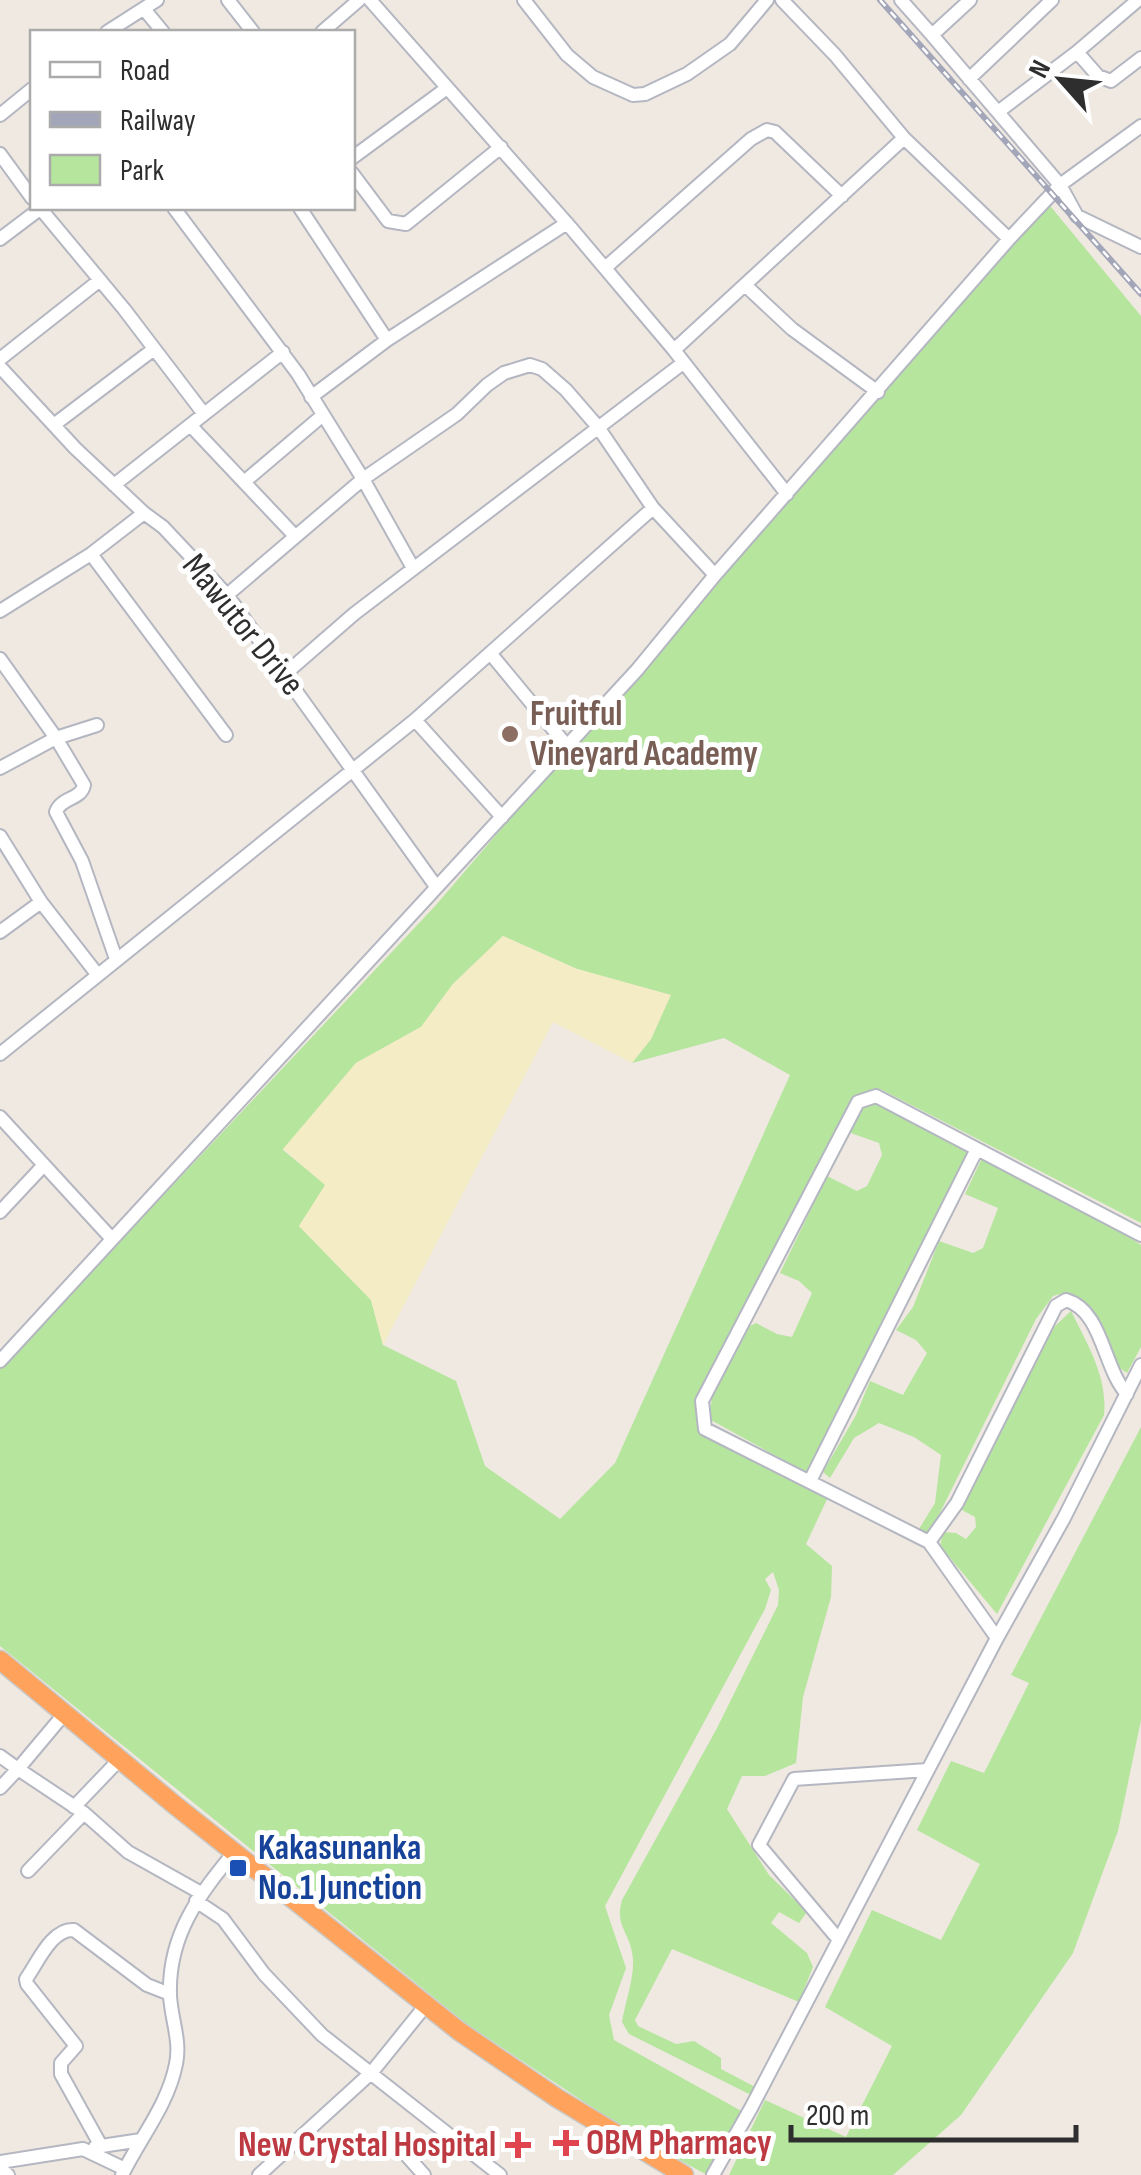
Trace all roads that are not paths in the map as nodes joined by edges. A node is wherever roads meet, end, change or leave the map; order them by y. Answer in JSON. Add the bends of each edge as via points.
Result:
{"nodes":[{"id":1,"x":157,"y":0,"type":"edge"},
{"id":2,"x":228,"y":0,"type":"edge"},
{"id":3,"x":359,"y":0,"type":"edge"},
{"id":4,"x":370,"y":0,"type":"edge"},
{"id":5,"x":524,"y":0,"type":"edge"},
{"id":6,"x":767,"y":0,"type":"edge"},
{"id":7,"x":782,"y":0,"type":"edge"},
{"id":8,"x":901,"y":0,"type":"edge"},
{"id":9,"x":970,"y":0,"type":"edge"},
{"id":10,"x":1052,"y":0,"type":"edge"},
{"id":11,"x":1138,"y":0,"type":"edge"},
{"id":12,"x":144,"y":9,"type":"junction"},
{"id":13,"x":110,"y":30,"type":"edge"},
{"id":14,"x":161,"y":30,"type":"edge"},
{"id":15,"x":251,"y":30,"type":"edge"},
{"id":16,"x":324,"y":30,"type":"edge"},
{"id":17,"x":932,"y":34,"type":"junction"},
{"id":18,"x":1077,"y":52,"type":"junction"},
{"id":19,"x":1141,"y":58,"type":"edge"},
{"id":20,"x":969,"y":79,"type":"junction"},
{"id":21,"x":448,"y":88,"type":"junction"},
{"id":22,"x":30,"y":91,"type":"edge"},
{"id":23,"x":998,"y":112,"type":"junction"},
{"id":24,"x":0,"y":115,"type":"edge"},
{"id":25,"x":1141,"y":126,"type":"edge"},
{"id":26,"x":904,"y":138,"type":"junction"},
{"id":27,"x":502,"y":147,"type":"junction"},
{"id":28,"x":0,"y":154,"type":"edge"},
{"id":29,"x":355,"y":156,"type":"edge"},
{"id":30,"x":355,"y":177,"type":"edge"},
{"id":31,"x":1060,"y":185,"type":"junction"},
{"id":32,"x":30,"y":195,"type":"edge"},
{"id":33,"x":842,"y":196,"type":"junction"},
{"id":34,"x":38,"y":210,"type":"edge"},
{"id":35,"x":43,"y":210,"type":"edge"},
{"id":36,"x":176,"y":210,"type":"edge"},
{"id":37,"x":301,"y":210,"type":"edge"},
{"id":38,"x":567,"y":223,"type":"junction"},
{"id":39,"x":0,"y":239,"type":"edge"},
{"id":40,"x":1009,"y":239,"type":"junction"},
{"id":41,"x":1141,"y":247,"type":"edge"},
{"id":42,"x":605,"y":268,"type":"junction"},
{"id":43,"x":100,"y":280,"type":"junction"},
{"id":44,"x":745,"y":285,"type":"junction"},
{"id":45,"x":388,"y":340,"type":"junction"},
{"id":46,"x":154,"y":349,"type":"junction"},
{"id":47,"x":674,"y":350,"type":"junction"},
{"id":48,"x":283,"y":352,"type":"junction"},
{"id":49,"x":0,"y":358,"type":"edge"},
{"id":50,"x":683,"y":363,"type":"junction"},
{"id":51,"x":0,"y":367,"type":"edge"},
{"id":52,"x":878,"y":392,"type":"junction"},
{"id":53,"x":311,"y":397,"type":"junction"},
{"id":54,"x":204,"y":414,"type":"junction"},
{"id":55,"x":323,"y":415,"type":"junction"},
{"id":56,"x":55,"y":424,"type":"junction"},
{"id":57,"x":190,"y":426,"type":"junction"},
{"id":58,"x":598,"y":427,"type":"junction"},
{"id":59,"x":363,"y":479,"type":"junction"},
{"id":60,"x":244,"y":482,"type":"junction"},
{"id":61,"x":114,"y":485,"type":"junction"},
{"id":62,"x":787,"y":494,"type":"junction"},
{"id":63,"x":653,"y":508,"type":"junction"},
{"id":64,"x":144,"y":514,"type":"junction"},
{"id":65,"x":295,"y":536,"type":"junction"},
{"id":66,"x":90,"y":554,"type":"junction"},
{"id":67,"x":413,"y":568,"type":"junction"},
{"id":68,"x":715,"y":575,"type":"junction"},
{"id":69,"x":227,"y":595,"type":"junction"},
{"id":70,"x":0,"y":610,"type":"edge"},
{"id":71,"x":490,"y":653,"type":"junction"},
{"id":72,"x":0,"y":660,"type":"edge"},
{"id":73,"x":286,"y":674,"type":"junction"},
{"id":74,"x":415,"y":720,"type":"junction"},
{"id":75,"x":97,"y":725,"type":"dead end"},
{"id":76,"x":226,"y":735,"type":"dead end"},
{"id":77,"x":56,"y":738,"type":"junction"},
{"id":78,"x":567,"y":746,"type":"junction"},
{"id":79,"x":0,"y":768,"type":"edge"},
{"id":80,"x":353,"y":770,"type":"junction"},
{"id":81,"x":502,"y":817,"type":"junction"},
{"id":82,"x":0,"y":836,"type":"edge"},
{"id":83,"x":435,"y":886,"type":"junction"},
{"id":84,"x":42,"y":902,"type":"junction"},
{"id":85,"x":0,"y":932,"type":"edge"},
{"id":86,"x":116,"y":959,"type":"junction"},
{"id":87,"x":97,"y":974,"type":"junction"},
{"id":88,"x":0,"y":1054,"type":"edge"},
{"id":89,"x":0,"y":1118,"type":"edge"},
{"id":90,"x":977,"y":1149,"type":"junction"},
{"id":91,"x":43,"y":1166,"type":"junction"},
{"id":92,"x":0,"y":1212,"type":"edge"},
{"id":93,"x":1141,"y":1235,"type":"edge"},
{"id":94,"x":112,"y":1239,"type":"junction"},
{"id":95,"x":0,"y":1361,"type":"edge"},
{"id":96,"x":1141,"y":1365,"type":"edge"},
{"id":97,"x":1127,"y":1394,"type":"junction"},
{"id":98,"x":810,"y":1482,"type":"junction"},
{"id":99,"x":930,"y":1542,"type":"junction"},
{"id":100,"x":997,"y":1638,"type":"junction"},
{"id":101,"x":0,"y":1660,"type":"edge"},
{"id":102,"x":65,"y":1712,"type":"junction"},
{"id":103,"x":0,"y":1756,"type":"edge"},
{"id":104,"x":120,"y":1759,"type":"junction"},
{"id":105,"x":18,"y":1769,"type":"junction"},
{"id":106,"x":928,"y":1770,"type":"junction"},
{"id":107,"x":0,"y":1788,"type":"edge"},
{"id":108,"x":79,"y":1810,"type":"junction"},
{"id":109,"x":235,"y":1852,"type":"junction"},
{"id":110,"x":28,"y":1871,"type":"dead end"},
{"id":111,"x":198,"y":1897,"type":"junction"},
{"id":112,"x":839,"y":1940,"type":"junction"},
{"id":113,"x":170,"y":1994,"type":"junction"},
{"id":114,"x":426,"y":2006,"type":"junction"},
{"id":115,"x":372,"y":2072,"type":"junction"},
{"id":116,"x":142,"y":2140,"type":"junction"},
{"id":117,"x":100,"y":2146,"type":"junction"},
{"id":118,"x":83,"y":2149,"type":"junction"},
{"id":119,"x":402,"y":2149,"type":"dead end"},
{"id":120,"x":0,"y":2165,"type":"edge"},
{"id":121,"x":125,"y":2168,"type":"edge"},
{"id":122,"x":275,"y":2170,"type":"edge"},
{"id":123,"x":8,"y":2175,"type":"edge"},
{"id":124,"x":142,"y":2175,"type":"edge"},
{"id":125,"x":259,"y":2175,"type":"edge"},
{"id":126,"x":424,"y":2175,"type":"edge"},
{"id":127,"x":500,"y":2175,"type":"edge"},
{"id":128,"x":684,"y":2175,"type":"edge"},
{"id":129,"x":713,"y":2175,"type":"edge"}],
"edges":[{"from":1,"to":12,"type":"street"},
{"from":2,"to":15,"type":"street"},
{"from":3,"to":16,"type":"street"},
{"from":4,"to":21,"type":"street"},
{"from":5,"to":6,"type":"street","via":[[567,56],[633,94],[687,74],[730,44]]},
{"from":7,"to":26,"type":"street"},
{"from":8,"to":17,"type":"street"},
{"from":9,"to":17,"type":"street"},
{"from":10,"to":20,"type":"street"},
{"from":11,"to":18,"type":"street"},
{"from":12,"to":13,"type":"street"},
{"from":12,"to":14,"type":"street"},
{"from":17,"to":20,"type":"street"},
{"from":18,"to":19,"type":"street","via":[[1111,81]]},
{"from":18,"to":23,"type":"street"},
{"from":20,"to":23,"type":"street"},
{"from":21,"to":27,"type":"street"},
{"from":21,"to":29,"type":"street"},
{"from":22,"to":24,"type":"street"},
{"from":23,"to":31,"type":"street"},
{"from":25,"to":31,"type":"street"},
{"from":26,"to":33,"type":"street"},
{"from":26,"to":40,"type":"street"},
{"from":27,"to":30,"type":"street","via":[[406,224],[388,221]]},
{"from":27,"to":38,"type":"street"},
{"from":28,"to":32,"type":"street"},
{"from":31,"to":40,"type":"street"},
{"from":31,"to":41,"type":"street","via":[[1077,216]]},
{"from":33,"to":42,"type":"street","via":[[768,130]]},
{"from":33,"to":44,"type":"street"},
{"from":34,"to":39,"type":"street"},
{"from":35,"to":43,"type":"street"},
{"from":36,"to":48,"type":"street"},
{"from":37,"to":45,"type":"street"},
{"from":38,"to":42,"type":"street"},
{"from":38,"to":45,"type":"street"},
{"from":40,"to":52,"type":"street"},
{"from":42,"to":47,"type":"street"},
{"from":43,"to":46,"type":"street"},
{"from":43,"to":49,"type":"street"},
{"from":44,"to":47,"type":"street"},
{"from":44,"to":52,"type":"street"},
{"from":45,"to":53,"type":"street"},
{"from":46,"to":54,"type":"street"},
{"from":46,"to":56,"type":"street"},
{"from":47,"to":50,"type":"street"},
{"from":48,"to":53,"type":"street"},
{"from":48,"to":54,"type":"street"},
{"from":50,"to":58,"type":"street"},
{"from":50,"to":62,"type":"street"},
{"from":51,"to":56,"type":"street","name":"Mawutor Drive"},
{"from":52,"to":62,"type":"street"},
{"from":53,"to":55,"type":"street"},
{"from":54,"to":57,"type":"street"},
{"from":55,"to":59,"type":"street"},
{"from":55,"to":60,"type":"street"},
{"from":56,"to":61,"type":"street","name":"Mawutor Drive"},
{"from":57,"to":60,"type":"street"},
{"from":57,"to":61,"type":"street"},
{"from":58,"to":59,"type":"street","via":[[566,390],[530,364],[487,384]]},
{"from":58,"to":63,"type":"street"},
{"from":58,"to":67,"type":"street"},
{"from":59,"to":65,"type":"street"},
{"from":59,"to":67,"type":"street"},
{"from":60,"to":65,"type":"street"},
{"from":61,"to":64,"type":"street","name":"Mawutor Drive"},
{"from":62,"to":68,"type":"street"},
{"from":63,"to":68,"type":"street"},
{"from":63,"to":71,"type":"street"},
{"from":64,"to":66,"type":"street"},
{"from":64,"to":69,"type":"street","name":"Mawutor Drive"},
{"from":65,"to":69,"type":"street"},
{"from":66,"to":70,"type":"street"},
{"from":66,"to":76,"type":"street"},
{"from":67,"to":73,"type":"street"},
{"from":68,"to":78,"type":"street"},
{"from":69,"to":73,"type":"street","name":"Mawutor Drive"},
{"from":71,"to":74,"type":"street"},
{"from":71,"to":78,"type":"street"},
{"from":72,"to":77,"type":"street"},
{"from":73,"to":80,"type":"street","name":"Mawutor Drive"},
{"from":74,"to":80,"type":"street"},
{"from":74,"to":81,"type":"street"},
{"from":75,"to":77,"type":"street"},
{"from":77,"to":79,"type":"street"},
{"from":77,"to":86,"type":"street","via":[[84,786],[56,812],[82,861]]},
{"from":78,"to":81,"type":"street"},
{"from":80,"to":83,"type":"street","name":"Mawutor Drive"},
{"from":80,"to":86,"type":"street"},
{"from":81,"to":83,"type":"street"},
{"from":82,"to":84,"type":"street"},
{"from":83,"to":94,"type":"street"},
{"from":84,"to":85,"type":"street"},
{"from":84,"to":87,"type":"street"},
{"from":86,"to":87,"type":"street"},
{"from":87,"to":88,"type":"street"},
{"from":89,"to":91,"type":"street"},
{"from":90,"to":93,"type":"street"},
{"from":90,"to":98,"type":"street"},
{"from":90,"to":98,"type":"street","via":[[876,1096],[858,1102],[702,1402],[706,1429]]},
{"from":91,"to":92,"type":"street"},
{"from":91,"to":94,"type":"street"},
{"from":94,"to":95,"type":"street"},
{"from":96,"to":97,"type":"street"},
{"from":97,"to":99,"type":"street","via":[[1114,1380],[1087,1312],[1066,1300],[1056,1306],[957,1503]]},
{"from":97,"to":100,"type":"street"},
{"from":98,"to":99,"type":"street"},
{"from":99,"to":100,"type":"street"},
{"from":100,"to":106,"type":"street"},
{"from":101,"to":102,"type":"highway"},
{"from":102,"to":104,"type":"highway"},
{"from":102,"to":105,"type":"street"},
{"from":103,"to":105,"type":"street"},
{"from":104,"to":108,"type":"street"},
{"from":104,"to":109,"type":"highway"},
{"from":105,"to":107,"type":"street"},
{"from":105,"to":108,"type":"street"},
{"from":106,"to":112,"type":"street"},
{"from":106,"to":112,"type":"street","via":[[794,1779],[759,1845]]},
{"from":108,"to":110,"type":"street"},
{"from":108,"to":111,"type":"street"},
{"from":109,"to":111,"type":"street"},
{"from":109,"to":114,"type":"highway"},
{"from":111,"to":113,"type":"street","via":[[175,1946]]},
{"from":111,"to":115,"type":"street","via":[[322,2035]]},
{"from":112,"to":129,"type":"street"},
{"from":113,"to":116,"type":"street","via":[[177,2058],[166,2098]]},
{"from":113,"to":117,"type":"street","via":[[66,1928],[26,1979],[76,2046],[60,2074]]},
{"from":114,"to":115,"type":"street"},
{"from":114,"to":128,"type":"highway","via":[[557,2098]]},
{"from":115,"to":122,"type":"street"},
{"from":115,"to":127,"type":"street"},
{"from":116,"to":117,"type":"street"},
{"from":116,"to":121,"type":"street"},
{"from":117,"to":118,"type":"street"},
{"from":118,"to":120,"type":"street"},
{"from":118,"to":121,"type":"street"},
{"from":119,"to":126,"type":"street"},
{"from":120,"to":123,"type":"street"},
{"from":121,"to":124,"type":"street"},
{"from":122,"to":125,"type":"street"}]}
